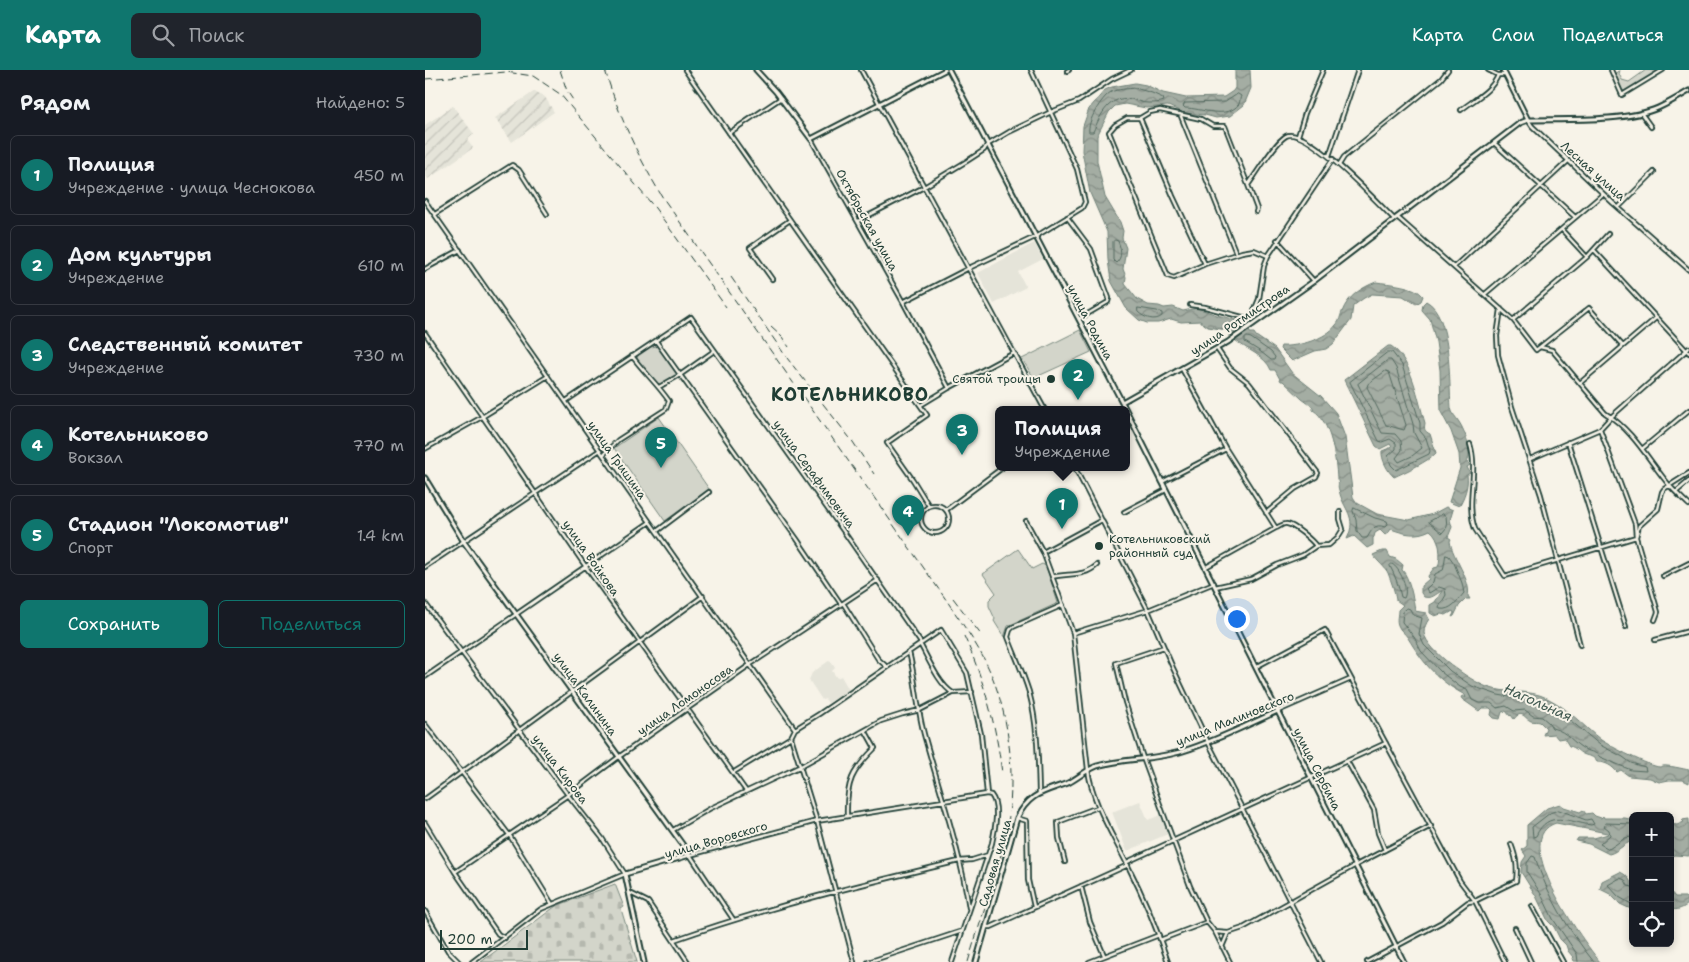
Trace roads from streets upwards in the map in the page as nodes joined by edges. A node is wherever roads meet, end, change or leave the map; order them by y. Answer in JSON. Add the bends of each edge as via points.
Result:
{"nodes":[{"id":1,"x":685,"y":70,"type":"edge"},
{"id":2,"x":756,"y":70,"type":"edge"},
{"id":3,"x":861,"y":70,"type":"edge"},
{"id":4,"x":945,"y":70,"type":"edge"},
{"id":5,"x":949,"y":70,"type":"edge"},
{"id":6,"x":1031,"y":70,"type":"edge"},
{"id":7,"x":1131,"y":70,"type":"edge"},
{"id":8,"x":1323,"y":70,"type":"edge"},
{"id":9,"x":1358,"y":70,"type":"edge"},
{"id":10,"x":1448,"y":70,"type":"edge"},
{"id":11,"x":1488,"y":70,"type":"edge"},
{"id":12,"x":1503,"y":70,"type":"edge"},
{"id":13,"x":1611,"y":70,"type":"edge"},
{"id":14,"x":1663,"y":70,"type":"edge"},
{"id":15,"x":1506,"y":74,"type":"junction"},
{"id":16,"x":1498,"y":75,"type":"junction"},
{"id":17,"x":1689,"y":91,"type":"edge"},
{"id":18,"x":781,"y":98,"type":"junction"},
{"id":19,"x":879,"y":105,"type":"junction"},
{"id":20,"x":1461,"y":110,"type":"dead end"},
{"id":21,"x":1051,"y":112,"type":"junction"},
{"id":22,"x":1641,"y":113,"type":"junction"},
{"id":23,"x":1180,"y":114,"type":"junction"},
{"id":24,"x":1140,"y":118,"type":"junction"},
{"id":25,"x":1528,"y":120,"type":"junction"},
{"id":26,"x":1651,"y":127,"type":"dead end"},
{"id":27,"x":729,"y":133,"type":"junction"},
{"id":28,"x":1299,"y":136,"type":"junction"},
{"id":29,"x":811,"y":139,"type":"junction"},
{"id":30,"x":1493,"y":142,"type":"junction"},
{"id":31,"x":987,"y":145,"type":"junction"},
{"id":32,"x":1329,"y":156,"type":"junction"},
{"id":33,"x":1333,"y":159,"type":"junction"},
{"id":34,"x":1568,"y":161,"type":"junction"},
{"id":35,"x":1339,"y":165,"type":"junction"},
{"id":36,"x":1654,"y":172,"type":"dead end"},
{"id":37,"x":1248,"y":185,"type":"junction"},
{"id":38,"x":1542,"y":185,"type":"junction"},
{"id":39,"x":924,"y":187,"type":"junction"},
{"id":40,"x":1603,"y":194,"type":"junction"},
{"id":41,"x":425,"y":201,"type":"edge"},
{"id":42,"x":1619,"y":207,"type":"junction"},
{"id":43,"x":1255,"y":212,"type":"dead end"},
{"id":44,"x":435,"y":214,"type":"junction"},
{"id":45,"x":547,"y":214,"type":"dead end"},
{"id":46,"x":1067,"y":217,"type":"junction"},
{"id":47,"x":1396,"y":218,"type":"junction"},
{"id":48,"x":1575,"y":218,"type":"junction"},
{"id":49,"x":790,"y":220,"type":"junction"},
{"id":50,"x":858,"y":221,"type":"junction"},
{"id":51,"x":1562,"y":230,"type":"junction"},
{"id":52,"x":1608,"y":234,"type":"dead end"},
{"id":53,"x":1035,"y":237,"type":"junction"},
{"id":54,"x":1277,"y":240,"type":"junction"},
{"id":55,"x":460,"y":250,"type":"junction"},
{"id":56,"x":1594,"y":250,"type":"junction"},
{"id":57,"x":1236,"y":253,"type":"junction"},
{"id":58,"x":1268,"y":256,"type":"junction"},
{"id":59,"x":1587,"y":257,"type":"junction"},
{"id":60,"x":1205,"y":264,"type":"junction"},
{"id":61,"x":969,"y":268,"type":"junction"},
{"id":62,"x":1453,"y":268,"type":"junction"},
{"id":63,"x":425,"y":269,"type":"edge"},
{"id":64,"x":1689,"y":270,"type":"edge"},
{"id":65,"x":772,"y":279,"type":"dead end"},
{"id":66,"x":1314,"y":281,"type":"junction"},
{"id":67,"x":1485,"y":294,"type":"junction"},
{"id":68,"x":903,"y":302,"type":"junction"},
{"id":69,"x":1190,"y":304,"type":"dead end"},
{"id":70,"x":1501,"y":309,"type":"junction"},
{"id":71,"x":1656,"y":318,"type":"junction"},
{"id":72,"x":1079,"y":319,"type":"junction"},
{"id":73,"x":1513,"y":320,"type":"junction"},
{"id":74,"x":425,"y":334,"type":"edge"},
{"id":75,"x":656,"y":341,"type":"junction"},
{"id":76,"x":1623,"y":346,"type":"junction"},
{"id":77,"x":1540,"y":347,"type":"junction"},
{"id":78,"x":1217,"y":349,"type":"junction"},
{"id":79,"x":715,"y":350,"type":"junction"},
{"id":80,"x":1688,"y":351,"type":"edge"},
{"id":81,"x":1014,"y":354,"type":"junction"},
{"id":82,"x":632,"y":356,"type":"junction"},
{"id":83,"x":1182,"y":369,"type":"junction"},
{"id":84,"x":680,"y":375,"type":"junction"},
{"id":85,"x":548,"y":376,"type":"junction"},
{"id":86,"x":1580,"y":383,"type":"junction"},
{"id":87,"x":659,"y":387,"type":"junction"},
{"id":88,"x":949,"y":388,"type":"junction"},
{"id":89,"x":566,"y":401,"type":"junction"},
{"id":90,"x":1122,"y":402,"type":"junction"},
{"id":91,"x":921,"y":405,"type":"junction"},
{"id":92,"x":1043,"y":406,"type":"edge"},
{"id":93,"x":1124,"y":406,"type":"edge"},
{"id":94,"x":1689,"y":410,"type":"edge"},
{"id":95,"x":482,"y":417,"type":"junction"},
{"id":96,"x":1611,"y":417,"type":"junction"},
{"id":97,"x":1130,"y":418,"type":"edge"},
{"id":98,"x":1600,"y":429,"type":"junction"},
{"id":99,"x":1568,"y":442,"type":"junction"},
{"id":100,"x":1470,"y":444,"type":"dead end"},
{"id":101,"x":425,"y":449,"type":"edge"},
{"id":102,"x":1226,"y":449,"type":"junction"},
{"id":103,"x":1642,"y":449,"type":"junction"},
{"id":104,"x":601,"y":450,"type":"junction"},
{"id":105,"x":603,"y":454,"type":"junction"},
{"id":106,"x":1530,"y":459,"type":"junction"},
{"id":107,"x":998,"y":471,"type":"edge"},
{"id":108,"x":1077,"y":471,"type":"edge"},
{"id":109,"x":1689,"y":473,"type":"edge"},
{"id":110,"x":425,"y":478,"type":"edge"},
{"id":111,"x":1689,"y":481,"type":"edge"},
{"id":112,"x":1162,"y":482,"type":"junction"},
{"id":113,"x":1669,"y":485,"type":"junction"},
{"id":114,"x":1166,"y":490,"type":"junction"},
{"id":115,"x":709,"y":492,"type":"dead end"},
{"id":116,"x":1676,"y":492,"type":"junction"},
{"id":117,"x":535,"y":494,"type":"junction"},
{"id":118,"x":929,"y":506,"type":"junction"},
{"id":119,"x":1689,"y":506,"type":"edge"},
{"id":120,"x":946,"y":510,"type":"junction"},
{"id":121,"x":1124,"y":512,"type":"dead end"},
{"id":122,"x":1340,"y":512,"type":"dead end"},
{"id":123,"x":1266,"y":513,"type":"junction"},
{"id":124,"x":1102,"y":520,"type":"junction"},
{"id":125,"x":1026,"y":521,"type":"dead end"},
{"id":126,"x":650,"y":522,"type":"junction"},
{"id":127,"x":1276,"y":528,"type":"junction"},
{"id":128,"x":657,"y":531,"type":"junction"},
{"id":129,"x":1637,"y":537,"type":"junction"},
{"id":130,"x":464,"y":542,"type":"junction"},
{"id":131,"x":1316,"y":546,"type":"junction"},
{"id":132,"x":1602,"y":548,"type":"junction"},
{"id":133,"x":1043,"y":552,"type":"junction"},
{"id":134,"x":1558,"y":560,"type":"junction"},
{"id":135,"x":1689,"y":563,"type":"edge"},
{"id":136,"x":1097,"y":565,"type":"dead end"},
{"id":137,"x":425,"y":567,"type":"edge"},
{"id":138,"x":586,"y":567,"type":"junction"},
{"id":139,"x":1206,"y":568,"type":"junction"},
{"id":140,"x":1663,"y":576,"type":"dead end"},
{"id":141,"x":1052,"y":577,"type":"junction"},
{"id":142,"x":878,"y":580,"type":"junction"},
{"id":143,"x":1215,"y":585,"type":"junction"},
{"id":144,"x":703,"y":596,"type":"junction"},
{"id":145,"x":425,"y":603,"type":"edge"},
{"id":146,"x":842,"y":604,"type":"junction"},
{"id":147,"x":1063,"y":605,"type":"junction"},
{"id":148,"x":1148,"y":610,"type":"junction"},
{"id":149,"x":516,"y":615,"type":"junction"},
{"id":150,"x":1655,"y":620,"type":"dead end"},
{"id":151,"x":1626,"y":627,"type":"dead end"},
{"id":152,"x":1689,"y":631,"type":"edge"},
{"id":153,"x":1073,"y":633,"type":"junction"},
{"id":154,"x":1655,"y":640,"type":"dead end"},
{"id":155,"x":639,"y":642,"type":"junction"},
{"id":156,"x":920,"y":643,"type":"junction"},
{"id":157,"x":1580,"y":645,"type":"dead end"},
{"id":158,"x":1163,"y":647,"type":"junction"},
{"id":159,"x":462,"y":652,"type":"junction"},
{"id":160,"x":909,"y":652,"type":"junction"},
{"id":161,"x":751,"y":664,"type":"junction"},
{"id":162,"x":887,"y":667,"type":"junction"},
{"id":163,"x":1256,"y":667,"type":"junction"},
{"id":164,"x":425,"y":677,"type":"edge"},
{"id":165,"x":1351,"y":679,"type":"junction"},
{"id":166,"x":571,"y":691,"type":"junction"},
{"id":167,"x":972,"y":692,"type":"junction"},
{"id":168,"x":953,"y":693,"type":"junction"},
{"id":169,"x":687,"y":708,"type":"junction"},
{"id":170,"x":920,"y":710,"type":"junction"},
{"id":171,"x":1278,"y":711,"type":"junction"},
{"id":172,"x":425,"y":724,"type":"edge"},
{"id":173,"x":795,"y":729,"type":"junction"},
{"id":174,"x":520,"y":730,"type":"junction"},
{"id":175,"x":865,"y":730,"type":"junction"},
{"id":176,"x":791,"y":737,"type":"junction"},
{"id":177,"x":1208,"y":742,"type":"junction"},
{"id":178,"x":1387,"y":744,"type":"junction"},
{"id":179,"x":620,"y":756,"type":"junction"},
{"id":180,"x":1143,"y":758,"type":"junction"},
{"id":181,"x":1347,"y":761,"type":"junction"},
{"id":182,"x":801,"y":766,"type":"junction"},
{"id":183,"x":1087,"y":770,"type":"junction"},
{"id":184,"x":462,"y":772,"type":"junction"},
{"id":185,"x":734,"y":773,"type":"junction"},
{"id":186,"x":1311,"y":777,"type":"junction"},
{"id":187,"x":746,"y":791,"type":"junction"},
{"id":188,"x":1039,"y":793,"type":"junction"},
{"id":189,"x":987,"y":794,"type":"junction"},
{"id":190,"x":568,"y":795,"type":"junction"},
{"id":191,"x":425,"y":799,"type":"edge"},
{"id":192,"x":945,"y":801,"type":"junction"},
{"id":193,"x":1099,"y":807,"type":"junction"},
{"id":194,"x":1243,"y":810,"type":"junction"},
{"id":195,"x":847,"y":816,"type":"junction"},
{"id":196,"x":1017,"y":818,"type":"junction"},
{"id":197,"x":817,"y":821,"type":"junction"},
{"id":198,"x":425,"y":823,"type":"edge"},
{"id":199,"x":1431,"y":826,"type":"junction"},
{"id":200,"x":673,"y":830,"type":"junction"},
{"id":201,"x":510,"y":836,"type":"junction"},
{"id":202,"x":1174,"y":841,"type":"junction"},
{"id":203,"x":1511,"y":844,"type":"dead end"},
{"id":204,"x":1385,"y":850,"type":"junction"},
{"id":205,"x":690,"y":855,"type":"junction"},
{"id":206,"x":988,"y":855,"type":"junction"},
{"id":207,"x":959,"y":861,"type":"junction"},
{"id":208,"x":1065,"y":862,"type":"dead end"},
{"id":209,"x":1127,"y":864,"type":"junction"},
{"id":210,"x":1356,"y":865,"type":"junction"},
{"id":211,"x":455,"y":872,"type":"junction"},
{"id":212,"x":625,"y":874,"type":"junction"},
{"id":213,"x":1081,"y":886,"type":"junction"},
{"id":214,"x":835,"y":891,"type":"junction"},
{"id":215,"x":630,"y":893,"type":"junction"},
{"id":216,"x":1475,"y":901,"type":"junction"},
{"id":217,"x":1291,"y":903,"type":"junction"},
{"id":218,"x":552,"y":904,"type":"junction"},
{"id":219,"x":1532,"y":906,"type":"dead end"},
{"id":220,"x":1034,"y":907,"type":"junction"},
{"id":221,"x":969,"y":908,"type":"junction"},
{"id":222,"x":425,"y":911,"type":"edge"},
{"id":223,"x":733,"y":919,"type":"junction"},
{"id":224,"x":1207,"y":922,"type":"junction"},
{"id":225,"x":986,"y":927,"type":"junction"},
{"id":226,"x":1515,"y":928,"type":"dead end"},
{"id":227,"x":962,"y":931,"type":"junction"},
{"id":228,"x":1215,"y":932,"type":"junction"},
{"id":229,"x":1228,"y":933,"type":"junction"},
{"id":230,"x":1159,"y":935,"type":"junction"},
{"id":231,"x":505,"y":938,"type":"junction"},
{"id":232,"x":674,"y":940,"type":"junction"},
{"id":233,"x":1160,"y":940,"type":"junction"},
{"id":234,"x":1396,"y":946,"type":"junction"},
{"id":235,"x":1222,"y":947,"type":"junction"},
{"id":236,"x":1104,"y":956,"type":"junction"},
{"id":237,"x":471,"y":961,"type":"edge"},
{"id":238,"x":459,"y":962,"type":"edge"},
{"id":239,"x":644,"y":962,"type":"edge"},
{"id":240,"x":688,"y":962,"type":"edge"},
{"id":241,"x":854,"y":962,"type":"edge"},
{"id":242,"x":868,"y":962,"type":"edge"},
{"id":243,"x":952,"y":962,"type":"edge"},
{"id":244,"x":976,"y":962,"type":"edge"},
{"id":245,"x":1089,"y":962,"type":"edge"},
{"id":246,"x":1168,"y":962,"type":"edge"},
{"id":247,"x":1230,"y":962,"type":"edge"},
{"id":248,"x":1321,"y":962,"type":"edge"},
{"id":249,"x":1367,"y":962,"type":"edge"},
{"id":250,"x":1404,"y":962,"type":"edge"},
{"id":251,"x":1505,"y":962,"type":"edge"},
{"id":252,"x":1531,"y":962,"type":"edge"},
{"id":253,"x":1563,"y":962,"type":"edge"}],
"edges":[{"from":1,"to":27,"type":"street"},
{"from":2,"to":18,"type":"street","name":"Октябрьская улица"},
{"from":3,"to":19,"type":"street"},
{"from":4,"to":19,"type":"street"},
{"from":5,"to":31,"type":"street","name":"улица Родина"},
{"from":6,"to":21,"type":"street"},
{"from":7,"to":21,"type":"street","via":[[1079,101]]},
{"from":8,"to":28,"type":"street"},
{"from":9,"to":32,"type":"street"},
{"from":10,"to":35,"type":"street","via":[[1344,157]]},
{"from":11,"to":16,"type":"street"},
{"from":12,"to":15,"type":"street","name":"Лесная улица"},
{"from":13,"to":14,"type":"street","via":[[1622,95]]},
{"from":15,"to":16,"type":"street"},
{"from":15,"to":25,"type":"street","name":"Лесная улица"},
{"from":16,"to":20,"type":"street","via":[[1489,88]]},
{"from":17,"to":22,"type":"street","name":"улица Ротмистрова","via":[[1658,108]]},
{"from":18,"to":27,"type":"street"},
{"from":18,"to":29,"type":"street","name":"Октябрьская улица"},
{"from":19,"to":29,"type":"street"},
{"from":19,"to":39,"type":"street"},
{"from":21,"to":31,"type":"street"},
{"from":21,"to":46,"type":"street","via":[[1077,169],[1085,202],[1082,208]]},
{"from":22,"to":25,"type":"street","name":"улица Ротмистрова"},
{"from":22,"to":26,"type":"street"},
{"from":23,"to":24,"type":"street","via":[[1160,110]]},
{"from":23,"to":37,"type":"street","via":[[1213,126],[1225,126]]},
{"from":23,"to":57,"type":"street"},
{"from":24,"to":60,"type":"street"},
{"from":24,"to":60,"type":"street","via":[[1127,118],[1109,132],[1168,276],[1180,276]]},
{"from":25,"to":30,"type":"street","name":"улица Ротмистрова"},
{"from":25,"to":34,"type":"street","name":"Лесная улица"},
{"from":27,"to":49,"type":"street"},
{"from":28,"to":32,"type":"street"},
{"from":28,"to":37,"type":"street","via":[[1290,134],[1278,143]]},
{"from":29,"to":50,"type":"street","name":"Октябрьская улица"},
{"from":30,"to":38,"type":"street"},
{"from":30,"to":47,"type":"street","name":"улица Ротмистрова"},
{"from":31,"to":39,"type":"street"},
{"from":31,"to":53,"type":"street","name":"улица Родина"},
{"from":32,"to":33,"type":"street"},
{"from":33,"to":35,"type":"street"},
{"from":33,"to":54,"type":"street"},
{"from":34,"to":38,"type":"street"},
{"from":34,"to":40,"type":"street","name":"Лесная улица"},
{"from":35,"to":47,"type":"street"},
{"from":36,"to":42,"type":"street"},
{"from":37,"to":43,"type":"street","via":[[1257,209]]},
{"from":38,"to":48,"type":"street"},
{"from":38,"to":62,"type":"street"},
{"from":39,"to":50,"type":"street"},
{"from":39,"to":61,"type":"street"},
{"from":40,"to":42,"type":"street","name":"Лесная улица"},
{"from":40,"to":48,"type":"street"},
{"from":41,"to":44,"type":"street","name":"улица Гришина"},
{"from":42,"to":64,"type":"street","name":"Лесная улица"},
{"from":44,"to":45,"type":"street","via":[[513,165]]},
{"from":44,"to":55,"type":"street","name":"улица Гришина"},
{"from":46,"to":53,"type":"street"},
{"from":46,"to":72,"type":"street","via":[[1091,249],[1109,298],[1108,302]]},
{"from":47,"to":62,"type":"street"},
{"from":47,"to":66,"type":"street","name":"улица Ротмистрова"},
{"from":48,"to":51,"type":"street"},
{"from":49,"to":65,"type":"street","via":[[749,248]]},
{"from":49,"to":91,"type":"street"},
{"from":50,"to":68,"type":"street","name":"Октябрьская улица"},
{"from":51,"to":59,"type":"street"},
{"from":51,"to":67,"type":"street"},
{"from":52,"to":56,"type":"street"},
{"from":53,"to":61,"type":"street"},
{"from":53,"to":72,"type":"street","name":"улица Родина"},
{"from":54,"to":58,"type":"street"},
{"from":54,"to":66,"type":"street"},
{"from":55,"to":63,"type":"street"},
{"from":55,"to":85,"type":"street","name":"улица Гришина"},
{"from":56,"to":59,"type":"street"},
{"from":56,"to":71,"type":"street"},
{"from":57,"to":58,"type":"street","via":[[1255,250]]},
{"from":57,"to":60,"type":"street"},
{"from":58,"to":69,"type":"street","via":[[1259,299],[1250,318]]},
{"from":59,"to":73,"type":"street"},
{"from":61,"to":68,"type":"street"},
{"from":61,"to":81,"type":"street"},
{"from":62,"to":67,"type":"street"},
{"from":66,"to":78,"type":"street","name":"улица Ротмистрова"},
{"from":67,"to":70,"type":"street"},
{"from":68,"to":88,"type":"street","name":"Октябрьская улица"},
{"from":70,"to":73,"type":"street"},
{"from":70,"to":106,"type":"street","via":[[1498,355]]},
{"from":71,"to":76,"type":"street"},
{"from":71,"to":80,"type":"street"},
{"from":72,"to":90,"type":"street","name":"улица Родина"},
{"from":73,"to":77,"type":"street","via":[[1536,350]]},
{"from":74,"to":95,"type":"street","name":"улица Войкова"},
{"from":75,"to":79,"type":"street","name":"улица Серафимовича","via":[[691,317]]},
{"from":75,"to":82,"type":"street","name":"улица Серафимовича"},
{"from":75,"to":84,"type":"street"},
{"from":76,"to":77,"type":"street","via":[[1589,308]]},
{"from":76,"to":86,"type":"street"},
{"from":77,"to":86,"type":"street","via":[[1551,350]]},
{"from":78,"to":83,"type":"street","name":"улица Ротмистрова"},
{"from":78,"to":123,"type":"street","via":[[1230,368],[1249,384],[1318,473]]},
{"from":79,"to":84,"type":"street"},
{"from":79,"to":142,"type":"street","name":"улица Серафимовича"},
{"from":80,"to":96,"type":"street"},
{"from":81,"to":88,"type":"street"},
{"from":81,"to":92,"type":"street"},
{"from":82,"to":87,"type":"street"},
{"from":82,"to":89,"type":"street","name":"улица Серафимовича"},
{"from":83,"to":90,"type":"street","name":"улица Ротмистрова"},
{"from":83,"to":102,"type":"street"},
{"from":84,"to":87,"type":"street"},
{"from":84,"to":146,"type":"street"},
{"from":85,"to":89,"type":"street","name":"улица Гришина"},
{"from":85,"to":95,"type":"street"},
{"from":86,"to":96,"type":"street"},
{"from":87,"to":105,"type":"street","via":[[669,402],[666,409]]},
{"from":88,"to":91,"type":"street"},
{"from":89,"to":104,"type":"street","name":"улица Гришина"},
{"from":90,"to":93,"type":"street","name":"улица Родина"},
{"from":91,"to":118,"type":"street","via":[[927,415],[887,443]]},
{"from":94,"to":103,"type":"street"},
{"from":95,"to":101,"type":"street"},
{"from":95,"to":117,"type":"street","name":"улица Войкова"},
{"from":96,"to":98,"type":"street"},
{"from":96,"to":103,"type":"street"},
{"from":97,"to":112,"type":"street","name":"улица Родина"},
{"from":98,"to":99,"type":"street"},
{"from":98,"to":129,"type":"street","via":[[1632,514]]},
{"from":99,"to":106,"type":"street"},
{"from":99,"to":132,"type":"street"},
{"from":100,"to":134,"type":"street","via":[[1474,465],[1470,504],[1473,523],[1503,574],[1510,575]]},
{"from":102,"to":112,"type":"street"},
{"from":102,"to":123,"type":"street"},
{"from":103,"to":113,"type":"street"},
{"from":104,"to":105,"type":"street","name":"улица Гришина"},
{"from":104,"to":117,"type":"street"},
{"from":105,"to":126,"type":"street","name":"улица Гришина"},
{"from":106,"to":134,"type":"street"},
{"from":107,"to":120,"type":"street"},
{"from":108,"to":124,"type":"street"},
{"from":109,"to":113,"type":"street"},
{"from":110,"to":130,"type":"street","name":"улица Калинина"},
{"from":111,"to":116,"type":"street"},
{"from":112,"to":114,"type":"street","name":"улица Родина"},
{"from":113,"to":116,"type":"street"},
{"from":113,"to":129,"type":"street","via":[[1662,492],[1658,509],[1639,526]]},
{"from":114,"to":121,"type":"street"},
{"from":114,"to":139,"type":"street","name":"улица Родина"},
{"from":115,"to":128,"type":"street"},
{"from":116,"to":119,"type":"street"},
{"from":117,"to":130,"type":"street"},
{"from":117,"to":138,"type":"street","name":"улица Войкова"},
{"from":118,"to":120,"type":"street","via":[[937,505]]},
{"from":118,"to":120,"type":"street","via":[[921,519],[925,528],[933,532],[943,531],[947,526]]},
{"from":122,"to":131,"type":"street","via":[[1341,533],[1329,545]]},
{"from":123,"to":127,"type":"street"},
{"from":124,"to":133,"type":"street"},
{"from":124,"to":148,"type":"street"},
{"from":125,"to":133,"type":"street"},
{"from":126,"to":128,"type":"street","name":"улица Гришина"},
{"from":126,"to":138,"type":"street"},
{"from":127,"to":131,"type":"street","via":[[1289,525]]},
{"from":127,"to":139,"type":"street"},
{"from":128,"to":144,"type":"street","name":"улица Гришина"},
{"from":129,"to":132,"type":"street"},
{"from":129,"to":150,"type":"street","via":[[1658,612]]},
{"from":130,"to":137,"type":"street"},
{"from":130,"to":149,"type":"street","name":"улица Калинина"},
{"from":131,"to":143,"type":"street","via":[[1251,579]]},
{"from":132,"to":134,"type":"street"},
{"from":132,"to":151,"type":"street"},
{"from":133,"to":141,"type":"street"},
{"from":134,"to":157,"type":"street"},
{"from":135,"to":140,"type":"street"},
{"from":136,"to":141,"type":"street","via":[[1082,574]]},
{"from":138,"to":149,"type":"street"},
{"from":138,"to":155,"type":"street","name":"улица Войкова"},
{"from":139,"to":143,"type":"street","name":"улица Родина"},
{"from":141,"to":147,"type":"street"},
{"from":142,"to":146,"type":"street","name":"улица Ломоносова"},
{"from":142,"to":156,"type":"street","name":"улица Серафимовича"},
{"from":143,"to":148,"type":"street"},
{"from":143,"to":163,"type":"street","name":"улица Сербина"},
{"from":144,"to":155,"type":"street"},
{"from":144,"to":161,"type":"street","name":"улица Гришина"},
{"from":145,"to":159,"type":"street","name":"улица Кирова"},
{"from":146,"to":161,"type":"street","name":"улица Ломоносова"},
{"from":146,"to":162,"type":"street","via":[[878,659]]},
{"from":147,"to":153,"type":"street"},
{"from":147,"to":188,"type":"street","via":[[1013,627],[1008,637],[1029,692],[1034,716]]},
{"from":148,"to":153,"type":"street"},
{"from":148,"to":158,"type":"street"},
{"from":149,"to":159,"type":"street"},
{"from":149,"to":166,"type":"street","name":"улица Калинина"},
{"from":152,"to":154,"type":"street"},
{"from":153,"to":183,"type":"street"},
{"from":155,"to":166,"type":"street"},
{"from":155,"to":169,"type":"street","name":"улица Войкова"},
{"from":156,"to":160,"type":"street"},
{"from":156,"to":167,"type":"street","via":[[941,630],[966,671]]},
{"from":156,"to":168,"type":"street","name":"улица Серафимовича","via":[[934,670]]},
{"from":158,"to":177,"type":"street"},
{"from":158,"to":180,"type":"street","via":[[1116,663]]},
{"from":159,"to":164,"type":"street"},
{"from":159,"to":174,"type":"street","name":"улица Кирова"},
{"from":160,"to":162,"type":"street"},
{"from":160,"to":170,"type":"street"},
{"from":161,"to":169,"type":"street","name":"улица Ломоносова"},
{"from":161,"to":173,"type":"street","name":"улица Гришина"},
{"from":162,"to":173,"type":"street"},
{"from":163,"to":165,"type":"street","via":[[1325,630]]},
{"from":163,"to":171,"type":"street","name":"улица Сербина"},
{"from":165,"to":171,"type":"street","name":"улица Малиновского"},
{"from":165,"to":178,"type":"street"},
{"from":166,"to":174,"type":"street"},
{"from":166,"to":179,"type":"street","name":"улица Калинина"},
{"from":167,"to":168,"type":"street"},
{"from":167,"to":189,"type":"street","via":[[981,734]]},
{"from":168,"to":170,"type":"street"},
{"from":169,"to":179,"type":"street","name":"улица Ломоносова"},
{"from":169,"to":185,"type":"street","name":"улица Войкова"},
{"from":170,"to":175,"type":"street","via":[[889,718]]},
{"from":170,"to":192,"type":"street"},
{"from":171,"to":177,"type":"street","name":"улица Малиновского"},
{"from":171,"to":186,"type":"street","name":"улица Сербина"},
{"from":172,"to":184,"type":"street"},
{"from":173,"to":176,"type":"street"},
{"from":174,"to":184,"type":"street"},
{"from":174,"to":190,"type":"street","name":"улица Кирова"},
{"from":175,"to":182,"type":"street"},
{"from":175,"to":195,"type":"street","via":[[875,748],[850,779]]},
{"from":176,"to":182,"type":"street"},
{"from":176,"to":185,"type":"street"},
{"from":177,"to":180,"type":"street","name":"улица Малиновского","via":[[1170,755]]},
{"from":177,"to":194,"type":"street"},
{"from":178,"to":181,"type":"street"},
{"from":178,"to":199,"type":"street"},
{"from":179,"to":190,"type":"street","name":"улица Ломоносова"},
{"from":179,"to":200,"type":"street","name":"улица Калинина"},
{"from":180,"to":183,"type":"street","name":"улица Малиновского","via":[[1117,761]]},
{"from":180,"to":202,"type":"street"},
{"from":181,"to":186,"type":"street"},
{"from":181,"to":204,"type":"street","via":[[1374,810]]},
{"from":182,"to":187,"type":"street"},
{"from":182,"to":197,"type":"street"},
{"from":183,"to":188,"type":"street","name":"улица Малиновского","via":[[1070,782]]},
{"from":183,"to":193,"type":"street"},
{"from":184,"to":191,"type":"street"},
{"from":184,"to":201,"type":"street"},
{"from":185,"to":187,"type":"street","name":"улица Войкова"},
{"from":186,"to":194,"type":"street"},
{"from":186,"to":210,"type":"street","name":"улица Сербина"},
{"from":187,"to":200,"type":"street"},
{"from":188,"to":196,"type":"street","name":"Садовая улица","via":[[1026,803]]},
{"from":189,"to":192,"type":"street","name":"улица Воровского"},
{"from":189,"to":206,"type":"street","via":[[995,800],[995,827]]},
{"from":190,"to":201,"type":"street","name":"улица Ломоносова"},
{"from":190,"to":212,"type":"street","name":"улица Кирова"},
{"from":192,"to":195,"type":"street","name":"улица Воровского"},
{"from":192,"to":207,"type":"street"},
{"from":193,"to":208,"type":"street","via":[[1058,822]]},
{"from":193,"to":209,"type":"street"},
{"from":194,"to":202,"type":"street"},
{"from":194,"to":217,"type":"street"},
{"from":195,"to":197,"type":"street","name":"улица Воровского"},
{"from":196,"to":220,"type":"street","via":[[1027,821],[1028,880]]},
{"from":196,"to":225,"type":"street","name":"Садовая улица"},
{"from":197,"to":205,"type":"street","name":"улица Воровского"},
{"from":197,"to":214,"type":"street"},
{"from":198,"to":211,"type":"street"},
{"from":199,"to":204,"type":"street"},
{"from":199,"to":216,"type":"street"},
{"from":200,"to":205,"type":"street","name":"улица Калинина"},
{"from":201,"to":211,"type":"street","name":"улица Ломоносова"},
{"from":201,"to":218,"type":"street"},
{"from":202,"to":209,"type":"street"},
{"from":202,"to":224,"type":"street"},
{"from":203,"to":216,"type":"street","via":[[1518,870],[1516,880]]},
{"from":204,"to":210,"type":"street"},
{"from":205,"to":212,"type":"street","name":"улица Воровского"},
{"from":205,"to":223,"type":"street","name":"улица Калинина"},
{"from":206,"to":207,"type":"street"},
{"from":206,"to":221,"type":"street"},
{"from":207,"to":214,"type":"street"},
{"from":207,"to":221,"type":"street"},
{"from":209,"to":213,"type":"street"},
{"from":209,"to":230,"type":"street"},
{"from":210,"to":217,"type":"street"},
{"from":210,"to":234,"type":"street","name":"улица Сербина"},
{"from":211,"to":231,"type":"street"},
{"from":212,"to":215,"type":"street","name":"улица Кирова"},
{"from":212,"to":218,"type":"street","name":"улица Воровского"},
{"from":213,"to":220,"type":"street"},
{"from":213,"to":236,"type":"street"},
{"from":214,"to":223,"type":"street"},
{"from":214,"to":241,"type":"street"},
{"from":215,"to":232,"type":"street","via":[[648,902]]},
{"from":215,"to":239,"type":"street","name":"улица Кирова"},
{"from":216,"to":234,"type":"street","via":[[1468,902],[1442,922]]},
{"from":216,"to":251,"type":"street"},
{"from":217,"to":229,"type":"street"},
{"from":217,"to":248,"type":"street"},
{"from":218,"to":231,"type":"street","name":"улица Воровского"},
{"from":219,"to":253,"type":"street"},
{"from":220,"to":225,"type":"street"},
{"from":221,"to":227,"type":"street"},
{"from":222,"to":238,"type":"street"},
{"from":223,"to":232,"type":"street"},
{"from":224,"to":228,"type":"street"},
{"from":224,"to":233,"type":"street"},
{"from":225,"to":244,"type":"street","name":"Садовая улица"},
{"from":226,"to":252,"type":"street"},
{"from":227,"to":242,"type":"street"},
{"from":227,"to":243,"type":"street"},
{"from":228,"to":229,"type":"street"},
{"from":228,"to":235,"type":"street"},
{"from":229,"to":235,"type":"street"},
{"from":230,"to":233,"type":"street"},
{"from":230,"to":236,"type":"street"},
{"from":231,"to":237,"type":"street","name":"улица Воровского"},
{"from":232,"to":240,"type":"street"},
{"from":233,"to":246,"type":"street"},
{"from":234,"to":249,"type":"street"},
{"from":234,"to":250,"type":"street","name":"улица Сербина"},
{"from":235,"to":247,"type":"street"},
{"from":236,"to":245,"type":"street"}]}
